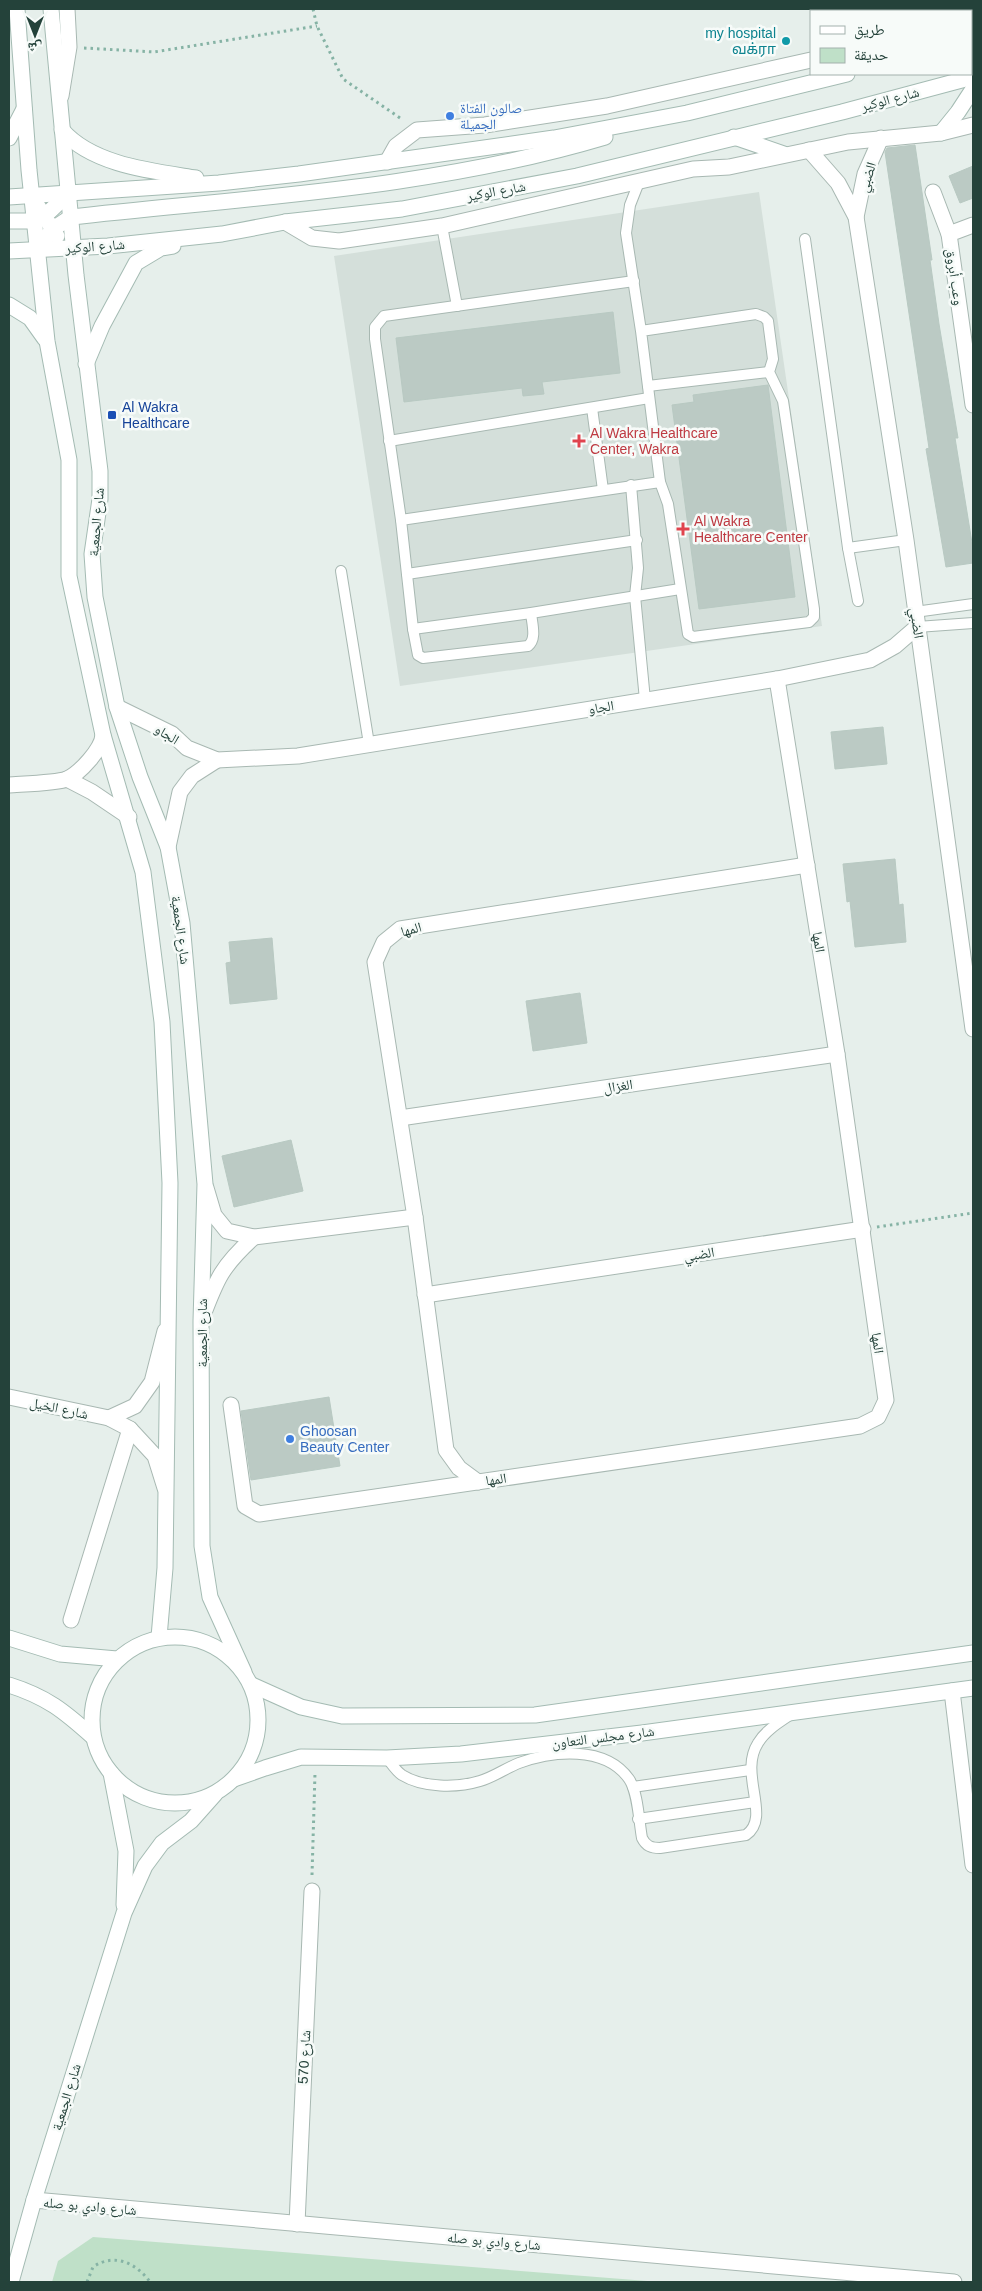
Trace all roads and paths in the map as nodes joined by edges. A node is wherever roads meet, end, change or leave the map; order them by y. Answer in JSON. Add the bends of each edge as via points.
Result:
{"nodes":[{"id":1,"x":17,"y":9,"type":"edge"},
{"id":2,"x":51,"y":9,"type":"edge"},
{"id":3,"x":66,"y":9,"type":"edge"},
{"id":4,"x":313,"y":9,"type":"edge"},
{"id":5,"x":316,"y":26,"type":"junction"},
{"id":6,"x":69,"y":47,"type":"junction"},
{"id":7,"x":810,"y":60,"type":"edge"},
{"id":8,"x":843,"y":75,"type":"edge"},
{"id":9,"x":973,"y":77,"type":"edge"},
{"id":10,"x":973,"y":89,"type":"edge"},
{"id":11,"x":59,"y":102,"type":"junction"},
{"id":12,"x":24,"y":109,"type":"junction"},
{"id":13,"x":687,"y":113,"type":"junction"},
{"id":14,"x":973,"y":125,"type":"edge"},
{"id":15,"x":62,"y":130,"type":"junction"},
{"id":16,"x":417,"y":130,"type":"junction"},
{"id":17,"x":941,"y":133,"type":"junction"},
{"id":18,"x":734,"y":137,"type":"junction"},
{"id":19,"x":9,"y":138,"type":"edge"},
{"id":20,"x":882,"y":138,"type":"junction"},
{"id":21,"x":810,"y":150,"type":"junction"},
{"id":22,"x":784,"y":154,"type":"junction"},
{"id":23,"x":387,"y":162,"type":"junction"},
{"id":24,"x":639,"y":182,"type":"junction"},
{"id":25,"x":219,"y":183,"type":"junction"},
{"id":26,"x":933,"y":192,"type":"dead end"},
{"id":27,"x":69,"y":193,"type":"junction"},
{"id":28,"x":37,"y":195,"type":"junction"},
{"id":29,"x":9,"y":197,"type":"edge"},
{"id":30,"x":856,"y":217,"type":"junction"},
{"id":31,"x":52,"y":219,"type":"junction"},
{"id":32,"x":9,"y":221,"type":"edge"},
{"id":33,"x":285,"y":222,"type":"junction"},
{"id":34,"x":973,"y":225,"type":"edge"},
{"id":35,"x":442,"y":226,"type":"junction"},
{"id":36,"x":222,"y":234,"type":"junction"},
{"id":37,"x":949,"y":234,"type":"junction"},
{"id":38,"x":805,"y":239,"type":"dead end"},
{"id":39,"x":69,"y":248,"type":"junction"},
{"id":40,"x":37,"y":249,"type":"junction"},
{"id":41,"x":9,"y":251,"type":"edge"},
{"id":42,"x":634,"y":281,"type":"junction"},
{"id":43,"x":9,"y":305,"type":"edge"},
{"id":44,"x":457,"y":306,"type":"junction"},
{"id":45,"x":966,"y":308,"type":"edge"},
{"id":46,"x":641,"y":331,"type":"junction"},
{"id":47,"x":47,"y":341,"type":"junction"},
{"id":48,"x":86,"y":366,"type":"junction"},
{"id":49,"x":769,"y":372,"type":"junction"},
{"id":50,"x":648,"y":386,"type":"junction"},
{"id":51,"x":649,"y":398,"type":"junction"},
{"id":52,"x":973,"y":405,"type":"edge"},
{"id":53,"x":592,"y":408,"type":"junction"},
{"id":54,"x":389,"y":441,"type":"junction"},
{"id":55,"x":660,"y":482,"type":"junction"},
{"id":56,"x":631,"y":485,"type":"junction"},
{"id":57,"x":603,"y":490,"type":"junction"},
{"id":58,"x":401,"y":520,"type":"junction"},
{"id":59,"x":637,"y":540,"type":"junction"},
{"id":60,"x":906,"y":540,"type":"junction"},
{"id":61,"x":848,"y":548,"type":"junction"},
{"id":62,"x":341,"y":571,"type":"dead end"},
{"id":63,"x":407,"y":574,"type":"junction"},
{"id":64,"x":680,"y":589,"type":"junction"},
{"id":65,"x":635,"y":596,"type":"junction"},
{"id":66,"x":858,"y":601,"type":"dead end"},
{"id":67,"x":973,"y":604,"type":"edge"},
{"id":68,"x":531,"y":613,"type":"junction"},
{"id":69,"x":916,"y":620,"type":"junction"},
{"id":70,"x":973,"y":624,"type":"edge"},
{"id":71,"x":413,"y":629,"type":"junction"},
{"id":72,"x":778,"y":679,"type":"junction"},
{"id":73,"x":645,"y":700,"type":"junction"},
{"id":74,"x":117,"y":707,"type":"junction"},
{"id":75,"x":103,"y":736,"type":"junction"},
{"id":76,"x":369,"y":744,"type":"junction"},
{"id":77,"x":217,"y":760,"type":"junction"},
{"id":78,"x":67,"y":779,"type":"junction"},
{"id":79,"x":9,"y":786,"type":"edge"},
{"id":80,"x":129,"y":817,"type":"junction"},
{"id":81,"x":168,"y":846,"type":"junction"},
{"id":82,"x":807,"y":865,"type":"junction"},
{"id":83,"x":973,"y":1029,"type":"edge"},
{"id":84,"x":837,"y":1054,"type":"junction"},
{"id":85,"x":400,"y":1118,"type":"junction"},
{"id":86,"x":205,"y":1184,"type":"junction"},
{"id":87,"x":973,"y":1213,"type":"edge"},
{"id":88,"x":415,"y":1217,"type":"junction"},
{"id":89,"x":863,"y":1229,"type":"junction"},
{"id":90,"x":254,"y":1237,"type":"junction"},
{"id":91,"x":425,"y":1295,"type":"junction"},
{"id":92,"x":169,"y":1316,"type":"junction"},
{"id":93,"x":201,"y":1322,"type":"junction"},
{"id":94,"x":9,"y":1397,"type":"edge"},
{"id":95,"x":232,"y":1405,"type":"dead end"},
{"id":96,"x":109,"y":1418,"type":"junction"},
{"id":97,"x":130,"y":1429,"type":"junction"},
{"id":98,"x":478,"y":1482,"type":"junction"},
{"id":99,"x":166,"y":1491,"type":"junction"},
{"id":100,"x":70,"y":1620,"type":"dead end"},
{"id":101,"x":9,"y":1638,"type":"edge"},
{"id":102,"x":158,"y":1638,"type":"junction"},
{"id":103,"x":973,"y":1653,"type":"edge"},
{"id":104,"x":117,"y":1659,"type":"junction"},
{"id":105,"x":244,"y":1672,"type":"junction"},
{"id":106,"x":9,"y":1685,"type":"edge"},
{"id":107,"x":252,"y":1685,"type":"junction"},
{"id":108,"x":973,"y":1688,"type":"edge"},
{"id":109,"x":952,"y":1691,"type":"junction"},
{"id":110,"x":794,"y":1712,"type":"junction"},
{"id":111,"x":93,"y":1737,"type":"junction"},
{"id":112,"x":315,"y":1758,"type":"junction"},
{"id":113,"x":386,"y":1758,"type":"junction"},
{"id":114,"x":750,"y":1770,"type":"junction"},
{"id":115,"x":111,"y":1773,"type":"junction"},
{"id":116,"x":234,"y":1780,"type":"junction"},
{"id":117,"x":633,"y":1788,"type":"junction"},
{"id":118,"x":215,"y":1794,"type":"junction"},
{"id":119,"x":755,"y":1802,"type":"junction"},
{"id":120,"x":638,"y":1819,"type":"junction"},
{"id":121,"x":973,"y":1865,"type":"edge"},
{"id":122,"x":312,"y":1891,"type":"joint"},
{"id":123,"x":124,"y":1913,"type":"junction"},
{"id":124,"x":34,"y":2200,"type":"junction"},
{"id":125,"x":297,"y":2224,"type":"junction"},
{"id":126,"x":11,"y":2282,"type":"edge"},
{"id":127,"x":86,"y":2282,"type":"edge"},
{"id":128,"x":150,"y":2282,"type":"edge"},
{"id":129,"x":954,"y":2282,"type":"edge"}],
"edges":[{"from":1,"to":12,"type":"street","name":"شارع الجمعية"},
{"from":2,"to":11,"type":"street","name":"شارع الجمعية"},
{"from":3,"to":6,"type":"street"},
{"from":4,"to":5,"type":"path"},
{"from":5,"to":6,"type":"path","via":[[154,52]]},
{"from":5,"to":16,"type":"path","via":[[343,79]]},
{"from":6,"to":11,"type":"street"},
{"from":7,"to":16,"type":"street","via":[[607,106],[485,125]]},
{"from":8,"to":13,"type":"street"},
{"from":9,"to":18,"type":"street","name":"شارع الوكير"},
{"from":10,"to":17,"type":"street"},
{"from":11,"to":15,"type":"street","name":"شارع الجمعية"},
{"from":12,"to":19,"type":"street"},
{"from":12,"to":28,"type":"street","name":"شارع الجمعية","via":[[29,170]]},
{"from":13,"to":23,"type":"street","via":[[554,138]]},
{"from":13,"to":31,"type":"street","via":[[548,154],[390,183],[292,196]]},
{"from":14,"to":17,"type":"street"},
{"from":15,"to":25,"type":"street","via":[[86,150],[106,158]]},
{"from":15,"to":27,"type":"street","name":"شارع الجمعية"},
{"from":16,"to":23,"type":"street","via":[[396,146]]},
{"from":17,"to":20,"type":"street"},
{"from":18,"to":22,"type":"street"},
{"from":18,"to":33,"type":"street","name":"شارع الوكير","via":[[567,178],[402,208]]},
{"from":20,"to":21,"type":"street"},
{"from":20,"to":30,"type":"street","name":"الضبي","via":[[865,174]]},
{"from":21,"to":22,"type":"street"},
{"from":21,"to":30,"type":"street","name":"الضبي","via":[[838,183]]},
{"from":22,"to":24,"type":"street","via":[[729,167],[693,169]]},
{"from":23,"to":25,"type":"street"},
{"from":24,"to":35,"type":"street"},
{"from":24,"to":42,"type":"lane","via":[[630,205],[626,233]]},
{"from":25,"to":27,"type":"street"},
{"from":26,"to":37,"type":"street"},
{"from":27,"to":28,"type":"street"},
{"from":27,"to":31,"type":"street","name":"شارع الجمعية"},
{"from":28,"to":29,"type":"street"},
{"from":28,"to":31,"type":"street","name":"شارع الجمعية"},
{"from":30,"to":60,"type":"street","name":"الضبي"},
{"from":31,"to":32,"type":"street"},
{"from":31,"to":39,"type":"street","name":"شارع الجمعية"},
{"from":31,"to":39,"type":"street"},
{"from":31,"to":40,"type":"street","name":"شارع الجمعية"},
{"from":33,"to":35,"type":"street","via":[[312,238],[339,241]]},
{"from":33,"to":36,"type":"street","name":"شارع الوكير"},
{"from":34,"to":37,"type":"street","name":"وعب أبروق"},
{"from":35,"to":44,"type":"lane"},
{"from":36,"to":39,"type":"street","name":"شارع الوكير"},
{"from":36,"to":48,"type":"street","via":[[161,248],[136,263],[102,326]]},
{"from":37,"to":45,"type":"street","name":"وعب أبروق"},
{"from":38,"to":61,"type":"lane"},
{"from":39,"to":40,"type":"street","name":"شارع الوكير"},
{"from":39,"to":48,"type":"street","name":"شارع الجمعية","via":[[76,275]]},
{"from":40,"to":41,"type":"street","name":"شارع الوكير"},
{"from":40,"to":47,"type":"street","name":"شارع الجمعية"},
{"from":42,"to":44,"type":"lane"},
{"from":42,"to":46,"type":"lane"},
{"from":43,"to":47,"type":"street","via":[[30,318]]},
{"from":44,"to":54,"type":"lane","via":[[384,316],[375,327]]},
{"from":45,"to":52,"type":"street","name":"وعب أبروق"},
{"from":46,"to":49,"type":"lane","via":[[756,314],[768,321],[772,359]]},
{"from":46,"to":50,"type":"lane"},
{"from":47,"to":75,"type":"street","name":"شارع الجمعية","via":[[69,460],[69,576]]},
{"from":48,"to":74,"type":"street","name":"شارع الجمعية","via":[[100,471],[100,499],[92,554],[95,597]]},
{"from":49,"to":50,"type":"lane"},
{"from":49,"to":64,"type":"lane","via":[[783,401],[814,617],[809,622],[693,637],[688,634]]},
{"from":50,"to":51,"type":"lane"},
{"from":51,"to":53,"type":"lane"},
{"from":51,"to":55,"type":"lane"},
{"from":53,"to":54,"type":"lane"},
{"from":53,"to":57,"type":"lane"},
{"from":54,"to":58,"type":"lane"},
{"from":55,"to":56,"type":"lane"},
{"from":55,"to":64,"type":"lane","via":[[668,504]]},
{"from":56,"to":57,"type":"lane"},
{"from":56,"to":59,"type":"lane"},
{"from":57,"to":58,"type":"lane"},
{"from":58,"to":63,"type":"lane"},
{"from":59,"to":63,"type":"lane"},
{"from":59,"to":65,"type":"lane"},
{"from":60,"to":61,"type":"lane"},
{"from":60,"to":69,"type":"street","name":"الضبي"},
{"from":61,"to":66,"type":"lane"},
{"from":62,"to":76,"type":"lane"},
{"from":63,"to":71,"type":"lane"},
{"from":64,"to":65,"type":"lane"},
{"from":65,"to":68,"type":"lane"},
{"from":65,"to":73,"type":"lane"},
{"from":67,"to":69,"type":"lane"},
{"from":68,"to":71,"type":"lane"},
{"from":68,"to":71,"type":"lane","via":[[534,638],[528,646],[423,658],[418,655]]},
{"from":69,"to":70,"type":"lane"},
{"from":69,"to":72,"type":"street","name":"الجاو","via":[[895,646],[870,660]]},
{"from":69,"to":83,"type":"street","name":"الضبي"},
{"from":72,"to":73,"type":"street","name":"الجاو"},
{"from":72,"to":82,"type":"street","name":"المها"},
{"from":73,"to":76,"type":"street","name":"الجاو"},
{"from":74,"to":77,"type":"street","name":"الجاو","via":[[172,734],[187,748]]},
{"from":74,"to":81,"type":"street","name":"شارع الجمعية","via":[[140,777]]},
{"from":75,"to":78,"type":"street","via":[[102,744],[88,761]]},
{"from":75,"to":80,"type":"street","name":"شارع الجمعية"},
{"from":76,"to":77,"type":"street","name":"الجاو","via":[[298,756]]},
{"from":77,"to":81,"type":"street","name":"الجاو","via":[[192,776],[180,792]]},
{"from":78,"to":79,"type":"street"},
{"from":78,"to":80,"type":"street"},
{"from":80,"to":92,"type":"street","name":"شارع الجمعية","via":[[144,872],[162,1022],[170,1183]]},
{"from":81,"to":86,"type":"street","name":"شارع الجمعية","via":[[182,923]]},
{"from":82,"to":84,"type":"street","name":"المها"},
{"from":82,"to":85,"type":"street","name":"المها","via":[[400,929],[384,942],[375,962]]},
{"from":84,"to":85,"type":"street","name":"الغزال"},
{"from":84,"to":89,"type":"street","name":"المها"},
{"from":85,"to":88,"type":"street","name":"المها"},
{"from":86,"to":90,"type":"street","via":[[214,1215],[227,1232]]},
{"from":86,"to":93,"type":"street","name":"شارع الجمعية"},
{"from":87,"to":89,"type":"path"},
{"from":88,"to":90,"type":"street"},
{"from":88,"to":91,"type":"street","name":"المها"},
{"from":89,"to":91,"type":"street","name":"الضبي"},
{"from":89,"to":98,"type":"street","name":"المها","via":[[886,1400],[878,1417],[860,1426]]},
{"from":90,"to":93,"type":"street","via":[[232,1257],[216,1279]]},
{"from":91,"to":98,"type":"street","name":"المها","via":[[446,1450],[460,1468]]},
{"from":92,"to":96,"type":"street","via":[[152,1382],[135,1406]]},
{"from":92,"to":99,"type":"street","name":"شارع الجمعية"},
{"from":93,"to":105,"type":"street","name":"شارع الجمعية","via":[[202,1546],[210,1597]]},
{"from":94,"to":96,"type":"street","name":"شارع الخيل"},
{"from":95,"to":98,"type":"street","name":"المها","via":[[245,1506],[259,1514]]},
{"from":96,"to":97,"type":"street","name":"شارع الخيل"},
{"from":97,"to":99,"type":"street","name":"شارع الخيل","via":[[155,1456]]},
{"from":97,"to":100,"type":"street"},
{"from":99,"to":102,"type":"street","name":"شارع الجمعية","via":[[165,1568]]},
{"from":101,"to":104,"type":"street","via":[[60,1654]]},
{"from":102,"to":104,"type":"street","via":[[136,1646]]},
{"from":102,"to":105,"type":"street","via":[[183,1636],[206,1642],[228,1654]]},
{"from":103,"to":107,"type":"street","via":[[535,1715],[342,1716],[301,1707]]},
{"from":104,"to":111,"type":"street","via":[[97,1691],[92,1709]]},
{"from":105,"to":107,"type":"street"},
{"from":106,"to":111,"type":"street","via":[[33,1693],[60,1708]]},
{"from":107,"to":116,"type":"street","via":[[259,1710],[258,1735],[250,1759]]},
{"from":108,"to":109,"type":"street","name":"شارع مجلس التعاون"},
{"from":109,"to":110,"type":"street","name":"شارع مجلس التعاون"},
{"from":109,"to":121,"type":"street"},
{"from":110,"to":113,"type":"street","name":"شارع مجلس التعاون","via":[[462,1754]]},
{"from":110,"to":114,"type":"lane","via":[[757,1743]]},
{"from":111,"to":115,"type":"street"},
{"from":112,"to":113,"type":"street","name":"شارع مجلس التعاون"},
{"from":112,"to":116,"type":"street","name":"شارع مجلس التعاون","via":[[301,1758],[264,1768]]},
{"from":112,"to":122,"type":"path"},
{"from":113,"to":117,"type":"lane","via":[[400,1774],[449,1786],[482,1780],[532,1759],[589,1755],[617,1768]]},
{"from":114,"to":117,"type":"lane"},
{"from":114,"to":119,"type":"lane"},
{"from":115,"to":118,"type":"street","via":[[132,1792],[159,1802],[188,1802]]},
{"from":115,"to":123,"type":"street","name":"شارع الجمعية","via":[[126,1851]]},
{"from":116,"to":118,"type":"street"},
{"from":117,"to":120,"type":"lane"},
{"from":118,"to":123,"type":"street","name":"شارع الجمعية","via":[[191,1821],[162,1843],[145,1866]]},
{"from":119,"to":120,"type":"lane"},
{"from":119,"to":120,"type":"lane","via":[[758,1820],[746,1835],[660,1848],[652,1848],[644,1841]]},
{"from":122,"to":125,"type":"street","name":"شارع 570"},
{"from":123,"to":124,"type":"street","name":"شارع الجمعية"},
{"from":124,"to":125,"type":"street","name":"شارع وادي بو صله"},
{"from":124,"to":126,"type":"street","name":"شارع الجمعية"},
{"from":125,"to":129,"type":"street","name":"شارع وادي بو صله"},
{"from":127,"to":128,"type":"path","via":[[93,2266],[116,2261],[134,2265]]}]}
